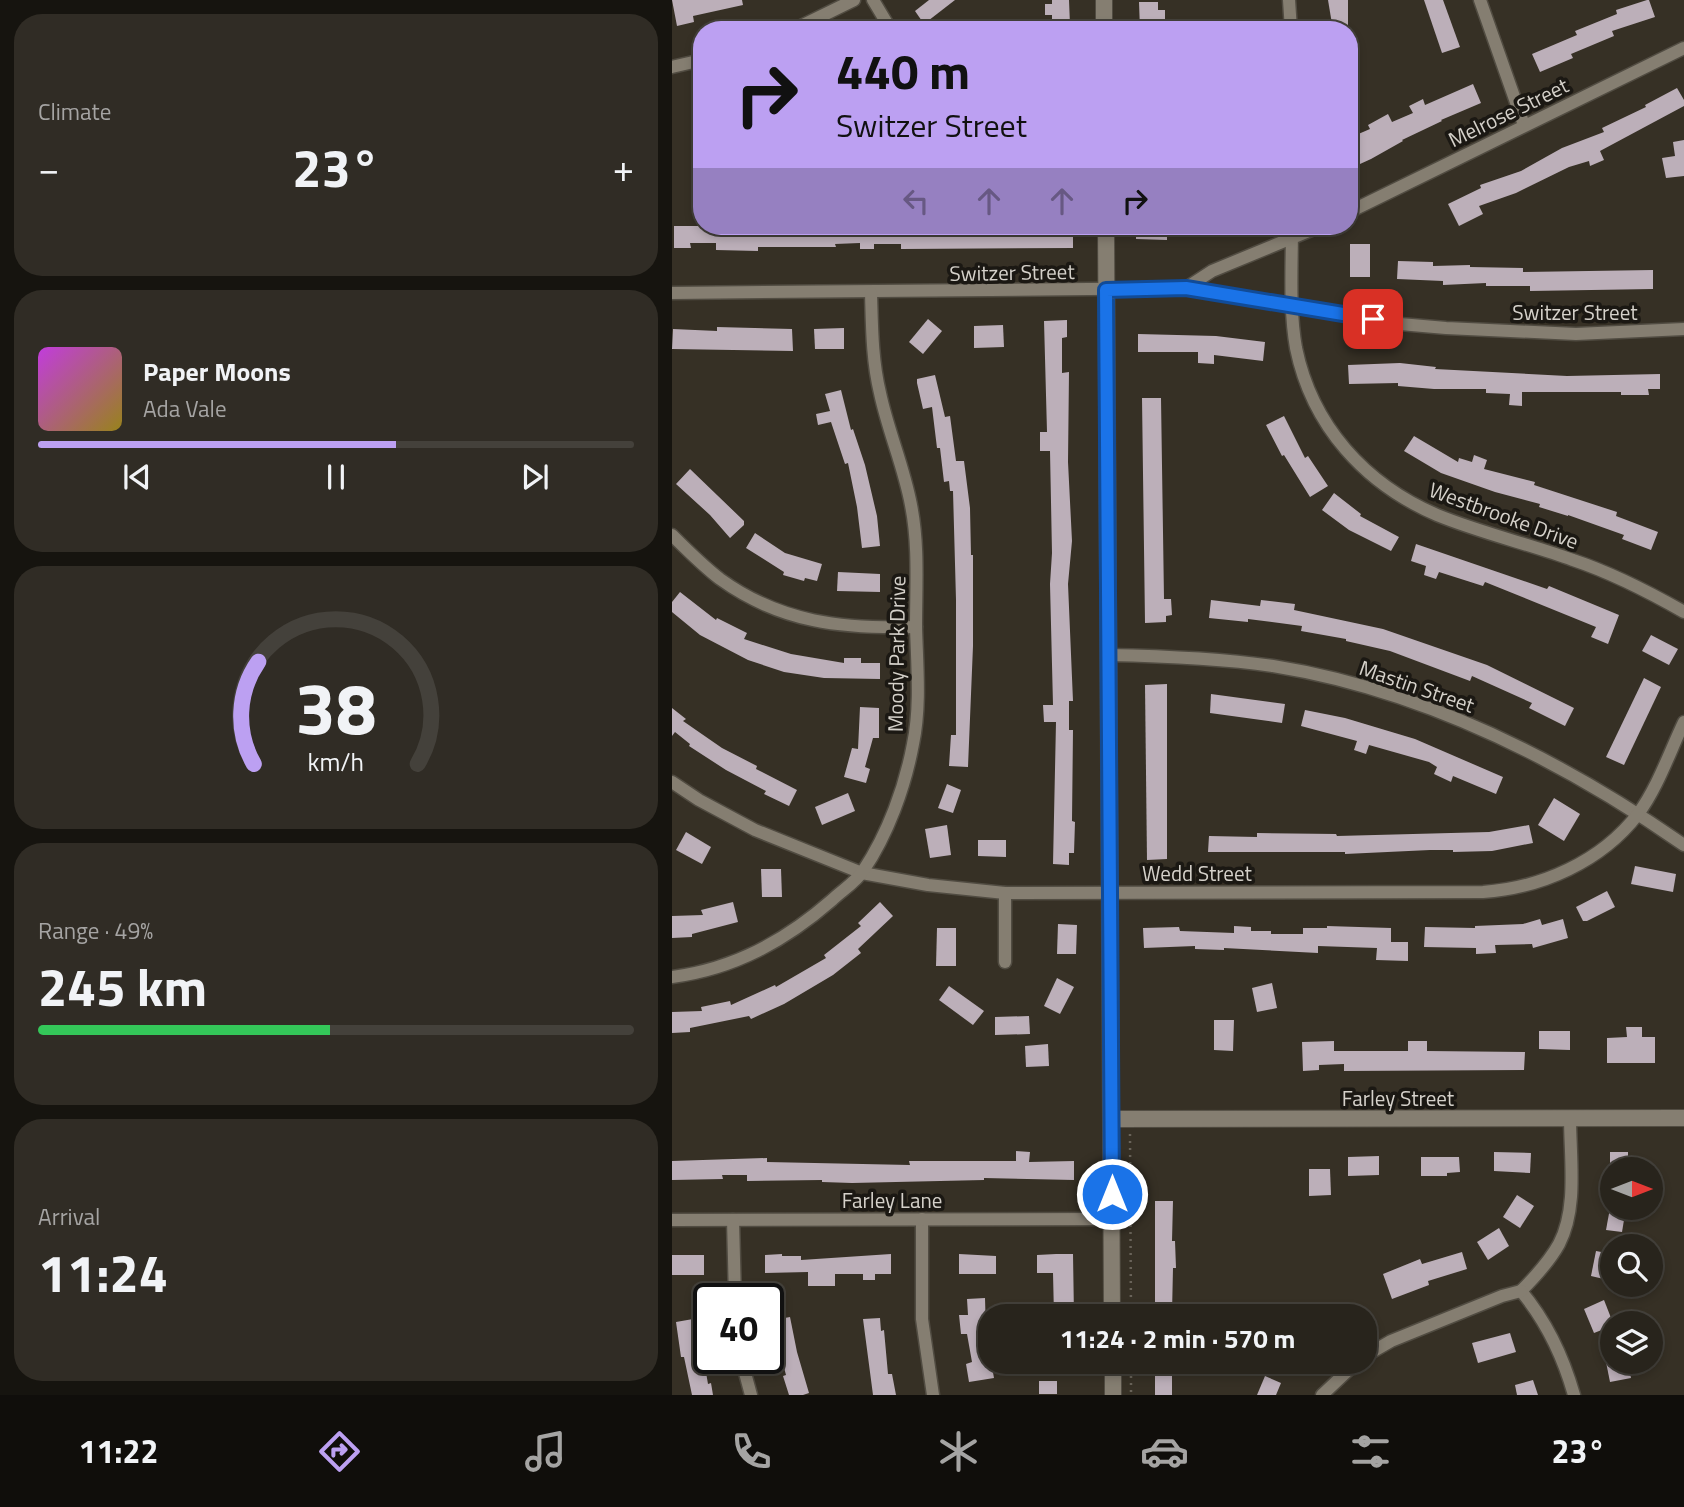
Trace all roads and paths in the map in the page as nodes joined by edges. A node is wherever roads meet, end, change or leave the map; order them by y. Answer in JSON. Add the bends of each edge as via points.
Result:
{"nodes":[{"id":1,"x":854,"y":0,"type":"edge"},
{"id":2,"x":873,"y":0,"type":"edge"},
{"id":3,"x":1104,"y":0,"type":"edge"},
{"id":4,"x":1289,"y":0,"type":"edge"},
{"id":5,"x":1480,"y":0,"type":"edge"},
{"id":6,"x":811,"y":21,"type":"edge"},
{"id":7,"x":886,"y":21,"type":"edge"},
{"id":8,"x":1104,"y":21,"type":"edge"},
{"id":9,"x":1290,"y":21,"type":"edge"},
{"id":10,"x":1684,"y":48,"type":"edge"},
{"id":11,"x":693,"y":62,"type":"edge"},
{"id":12,"x":672,"y":67,"type":"edge"},
{"id":13,"x":1524,"y":125,"type":"junction"},
{"id":14,"x":1358,"y":208,"type":"edge"},
{"id":15,"x":1106,"y":235,"type":"edge"},
{"id":16,"x":1286,"y":235,"type":"edge"},
{"id":17,"x":1292,"y":235,"type":"edge"},
{"id":18,"x":1186,"y":288,"type":"junction"},
{"id":19,"x":1106,"y":290,"type":"junction"},
{"id":20,"x":672,"y":293,"type":"edge"},
{"id":21,"x":871,"y":293,"type":"junction"},
{"id":22,"x":1293,"y":307,"type":"junction"},
{"id":23,"x":1684,"y":329,"type":"edge"},
{"id":24,"x":672,"y":534,"type":"edge"},
{"id":25,"x":1684,"y":612,"type":"edge"},
{"id":26,"x":916,"y":627,"type":"junction"},
{"id":27,"x":1108,"y":655,"type":"junction"},
{"id":28,"x":1684,"y":722,"type":"edge"},
{"id":29,"x":672,"y":782,"type":"edge"},
{"id":30,"x":1637,"y":814,"type":"junction"},
{"id":31,"x":1684,"y":845,"type":"edge"},
{"id":32,"x":862,"y":873,"type":"junction"},
{"id":33,"x":1110,"y":892,"type":"junction"},
{"id":34,"x":1005,"y":893,"type":"junction"},
{"id":35,"x":1005,"y":962,"type":"dead end"},
{"id":36,"x":672,"y":977,"type":"edge"},
{"id":37,"x":1570,"y":1118,"type":"junction"},
{"id":38,"x":1684,"y":1118,"type":"edge"},
{"id":39,"x":1111,"y":1119,"type":"junction"},
{"id":40,"x":922,"y":1219,"type":"junction"},
{"id":41,"x":1112,"y":1219,"type":"junction"},
{"id":42,"x":672,"y":1220,"type":"edge"},
{"id":43,"x":733,"y":1220,"type":"junction"},
{"id":44,"x":735,"y":1283,"type":"edge"},
{"id":45,"x":1521,"y":1291,"type":"junction"},
{"id":46,"x":1112,"y":1304,"type":"edge"},
{"id":47,"x":1130,"y":1304,"type":"edge"},
{"id":48,"x":1377,"y":1349,"type":"edge"},
{"id":49,"x":745,"y":1374,"type":"edge"},
{"id":50,"x":1112,"y":1374,"type":"edge"},
{"id":51,"x":1131,"y":1374,"type":"edge"},
{"id":52,"x":1344,"y":1374,"type":"edge"},
{"id":53,"x":751,"y":1395,"type":"edge"},
{"id":54,"x":933,"y":1395,"type":"edge"},
{"id":55,"x":1113,"y":1395,"type":"edge"},
{"id":56,"x":1131,"y":1395,"type":"edge"},
{"id":57,"x":1322,"y":1395,"type":"edge"},
{"id":58,"x":1574,"y":1395,"type":"edge"}],
"edges":[{"from":1,"to":6,"type":"street"},
{"from":2,"to":7,"type":"street"},
{"from":3,"to":8,"type":"street"},
{"from":4,"to":9,"type":"street"},
{"from":5,"to":13,"type":"street"},
{"from":10,"to":13,"type":"street","name":"Melrose Street"},
{"from":11,"to":12,"type":"street"},
{"from":13,"to":14,"type":"street","name":"Melrose Street"},
{"from":15,"to":19,"type":"street"},
{"from":16,"to":18,"type":"street"},
{"from":17,"to":22,"type":"street","name":"Westbrooke Drive"},
{"from":18,"to":19,"type":"street","name":"Switzer Street"},
{"from":18,"to":22,"type":"street","name":"Switzer Street"},
{"from":19,"to":21,"type":"street","name":"Switzer Street"},
{"from":19,"to":27,"type":"street"},
{"from":20,"to":21,"type":"street","name":"Switzer Street"},
{"from":21,"to":26,"type":"street","name":"Moody Park Drive","via":[[880,396],[912,506]]},
{"from":22,"to":23,"type":"street","name":"Switzer Street","via":[[1400,324],[1514,332]]},
{"from":22,"to":25,"type":"street","name":"Westbrooke Drive","via":[[1296,348],[1317,408],[1334,436],[1378,482],[1439,516],[1577,561]]},
{"from":24,"to":26,"type":"street","via":[[718,577],[771,608],[834,625]]},
{"from":26,"to":32,"type":"street","name":"Moody Park Drive","via":[[914,741],[887,826]]},
{"from":27,"to":30,"type":"street","name":"Mastin Street","via":[[1217,659],[1395,695],[1515,744]]},
{"from":27,"to":33,"type":"street"},
{"from":28,"to":30,"type":"street","name":"Wedd Street"},
{"from":29,"to":32,"type":"street","name":"Wedd Street","via":[[755,830]]},
{"from":30,"to":31,"type":"street","name":"Mastin Street"},
{"from":30,"to":33,"type":"street","name":"Wedd Street","via":[[1586,860],[1559,875],[1500,891]]},
{"from":32,"to":34,"type":"street","name":"Wedd Street"},
{"from":32,"to":36,"type":"street","name":"Moody Park Drive","via":[[784,938],[718,967]]},
{"from":33,"to":34,"type":"street","name":"Wedd Street"},
{"from":33,"to":39,"type":"street"},
{"from":34,"to":35,"type":"street"},
{"from":37,"to":38,"type":"street","name":"Farley Street"},
{"from":37,"to":39,"type":"street","name":"Farley Street"},
{"from":37,"to":45,"type":"street","via":[[1567,1220],[1553,1253]]},
{"from":39,"to":41,"type":"street"},
{"from":39,"to":47,"type":"path","via":[[1130,1133]]},
{"from":40,"to":41,"type":"street","name":"Farley Lane"},
{"from":40,"to":43,"type":"street","name":"Farley Lane"},
{"from":40,"to":54,"type":"street","via":[[922,1319]]},
{"from":41,"to":46,"type":"street"},
{"from":42,"to":43,"type":"street","name":"Farley Lane"},
{"from":43,"to":44,"type":"street"},
{"from":45,"to":48,"type":"street"},
{"from":45,"to":58,"type":"street","via":[[1551,1335]]},
{"from":49,"to":53,"type":"street"},
{"from":50,"to":55,"type":"street"},
{"from":51,"to":56,"type":"path"},
{"from":52,"to":57,"type":"street"}]}
